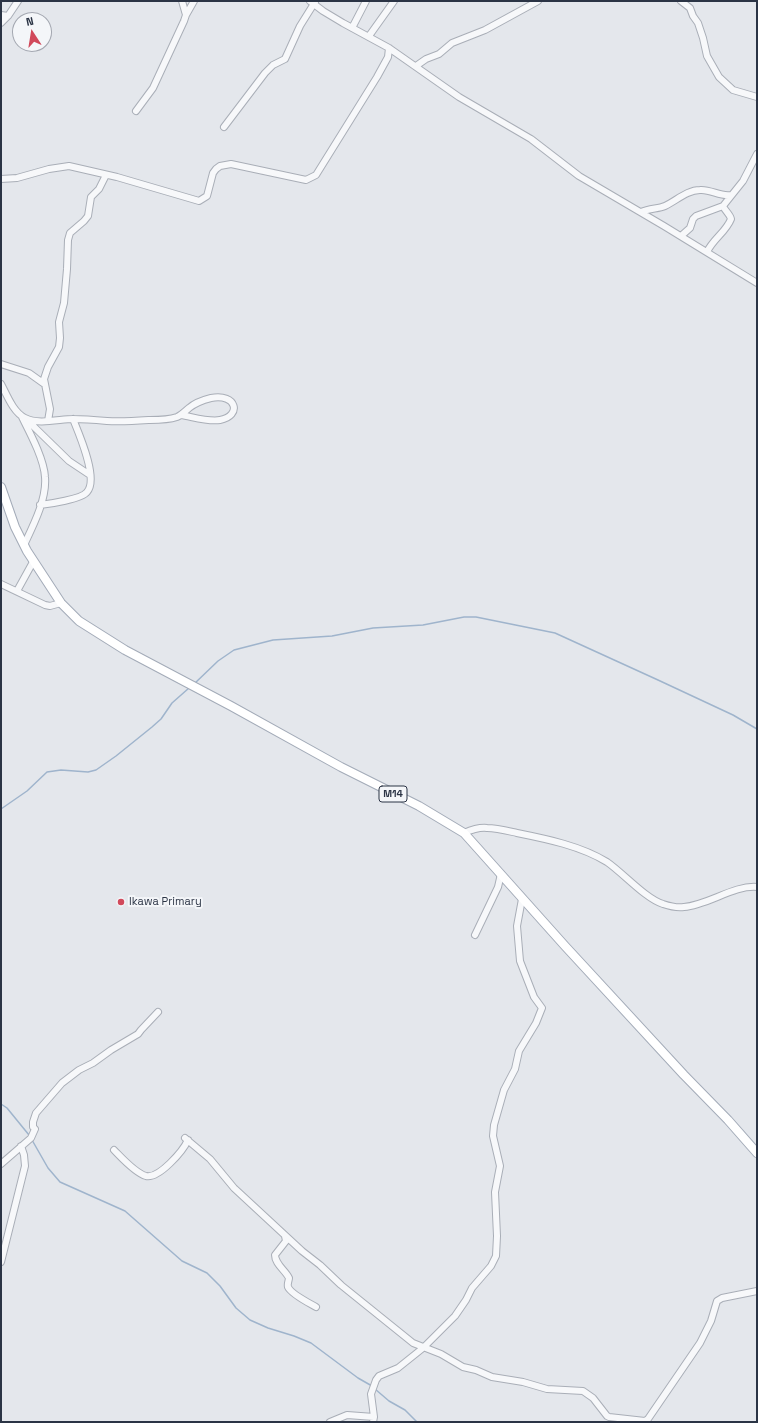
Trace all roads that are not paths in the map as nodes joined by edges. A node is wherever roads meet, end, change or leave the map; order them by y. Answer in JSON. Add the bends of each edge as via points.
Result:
{"nodes":[{"id":1,"x":18,"y":1,"type":"edge"},
{"id":2,"x":182,"y":1,"type":"edge"},
{"id":3,"x":194,"y":1,"type":"edge"},
{"id":4,"x":366,"y":1,"type":"edge"},
{"id":5,"x":394,"y":1,"type":"edge"},
{"id":6,"x":538,"y":1,"type":"edge"},
{"id":7,"x":681,"y":1,"type":"edge"},
{"id":8,"x":313,"y":2,"type":"edge"},
{"id":9,"x":1,"y":15,"type":"edge"},
{"id":10,"x":186,"y":15,"type":"junction"},
{"id":11,"x":8,"y":16,"type":"junction"},
{"id":12,"x":1,"y":23,"type":"edge"},
{"id":13,"x":352,"y":28,"type":"junction"},
{"id":14,"x":368,"y":36,"type":"junction"},
{"id":15,"x":389,"y":48,"type":"junction"},
{"id":16,"x":416,"y":66,"type":"junction"},
{"id":17,"x":757,"y":97,"type":"edge"},
{"id":18,"x":136,"y":111,"type":"dead end"},
{"id":19,"x":224,"y":127,"type":"dead end"},
{"id":20,"x":757,"y":154,"type":"edge"},
{"id":21,"x":106,"y":175,"type":"junction"},
{"id":22,"x":1,"y":179,"type":"edge"},
{"id":23,"x":731,"y":195,"type":"junction"},
{"id":24,"x":723,"y":206,"type":"junction"},
{"id":25,"x":641,"y":212,"type":"junction"},
{"id":26,"x":681,"y":236,"type":"junction"},
{"id":27,"x":707,"y":252,"type":"junction"},
{"id":28,"x":757,"y":283,"type":"edge"},
{"id":29,"x":1,"y":364,"type":"edge"},
{"id":30,"x":44,"y":383,"type":"junction"},
{"id":31,"x":1,"y":384,"type":"edge"},
{"id":32,"x":181,"y":415,"type":"junction"},
{"id":33,"x":25,"y":418,"type":"junction"},
{"id":34,"x":73,"y":419,"type":"junction"},
{"id":35,"x":48,"y":421,"type":"junction"},
{"id":36,"x":90,"y":474,"type":"junction"},
{"id":37,"x":1,"y":486,"type":"edge"},
{"id":38,"x":1,"y":502,"type":"edge"},
{"id":39,"x":40,"y":505,"type":"junction"},
{"id":40,"x":9,"y":510,"type":"junction"},
{"id":41,"x":24,"y":544,"type":"junction"},
{"id":42,"x":33,"y":562,"type":"junction"},
{"id":43,"x":1,"y":584,"type":"edge"},
{"id":44,"x":17,"y":591,"type":"junction"},
{"id":45,"x":61,"y":603,"type":"junction"},
{"id":46,"x":464,"y":833,"type":"junction"},
{"id":47,"x":500,"y":874,"type":"junction"},
{"id":48,"x":757,"y":887,"type":"edge"},
{"id":49,"x":522,"y":899,"type":"junction"},
{"id":50,"x":475,"y":935,"type":"dead end"},
{"id":51,"x":158,"y":1012,"type":"dead end"},
{"id":52,"x":21,"y":1146,"type":"junction"},
{"id":53,"x":114,"y":1150,"type":"dead end"},
{"id":54,"x":757,"y":1154,"type":"edge"},
{"id":55,"x":1,"y":1164,"type":"edge"},
{"id":56,"x":285,"y":1236,"type":"junction"},
{"id":57,"x":1,"y":1262,"type":"edge"},
{"id":58,"x":757,"y":1291,"type":"edge"},
{"id":59,"x":316,"y":1307,"type":"dead end"},
{"id":60,"x":423,"y":1348,"type":"junction"},
{"id":61,"x":373,"y":1420,"type":"edge"},
{"id":62,"x":330,"y":1422,"type":"edge"}],
"edges":[{"from":1,"to":11,"type":"street"},
{"from":2,"to":10,"type":"street"},
{"from":3,"to":10,"type":"street"},
{"from":4,"to":13,"type":"street"},
{"from":5,"to":14,"type":"street"},
{"from":6,"to":16,"type":"street","via":[[485,30],[452,43],[439,54]]},
{"from":7,"to":17,"type":"street","via":[[690,8],[698,23],[706,56],[719,77],[733,90]]},
{"from":8,"to":13,"type":"street"},
{"from":8,"to":19,"type":"street","via":[[285,59],[265,73]]},
{"from":9,"to":11,"type":"street"},
{"from":10,"to":18,"type":"street","via":[[160,75]]},
{"from":11,"to":12,"type":"street"},
{"from":13,"to":14,"type":"street"},
{"from":14,"to":15,"type":"street"},
{"from":15,"to":16,"type":"street"},
{"from":15,"to":21,"type":"street","via":[[388,57],[377,77],[330,155],[311,178],[306,180],[231,164],[220,166],[213,174],[207,196],[199,200]]},
{"from":16,"to":25,"type":"street","via":[[459,97],[531,139],[578,176]]},
{"from":20,"to":23,"type":"street","via":[[748,173]]},
{"from":21,"to":22,"type":"street","via":[[60,166],[17,178]]},
{"from":21,"to":30,"type":"street","via":[[99,189],[91,197],[88,216],[69,237],[64,303],[59,322],[60,338]]},
{"from":23,"to":24,"type":"street"},
{"from":23,"to":25,"type":"street","via":[[698,190],[676,198],[663,207]]},
{"from":24,"to":26,"type":"street","via":[[696,216],[690,228]]},
{"from":24,"to":27,"type":"street","via":[[731,215],[731,219],[710,244]]},
{"from":25,"to":26,"type":"street"},
{"from":26,"to":27,"type":"street"},
{"from":27,"to":28,"type":"street"},
{"from":29,"to":30,"type":"street","via":[[29,373]]},
{"from":30,"to":35,"type":"street","via":[[50,409]]},
{"from":31,"to":33,"type":"street","via":[[12,404]]},
{"from":32,"to":32,"type":"street","via":[[220,420],[228,418],[234,408],[230,399],[225,397],[207,399]]},
{"from":32,"to":34,"type":"street","via":[[136,421]]},
{"from":33,"to":35,"type":"street"},
{"from":33,"to":36,"type":"street","via":[[69,462]]},
{"from":33,"to":39,"type":"street","via":[[44,471],[45,482]]},
{"from":34,"to":35,"type":"street"},
{"from":34,"to":36,"type":"street","via":[[84,447]]},
{"from":36,"to":39,"type":"street","via":[[90,488],[85,494]]},
{"from":37,"to":40,"type":"main road","number":"M14"},
{"from":38,"to":40,"type":"street"},
{"from":39,"to":41,"type":"street"},
{"from":40,"to":41,"type":"main road","number":"M14"},
{"from":41,"to":42,"type":"main road","number":"M14"},
{"from":42,"to":44,"type":"street"},
{"from":42,"to":45,"type":"main road","number":"M14"},
{"from":43,"to":44,"type":"street"},
{"from":44,"to":45,"type":"street","via":[[47,606]]},
{"from":45,"to":46,"type":"main road","number":"M14","via":[[79,621],[124,650],[419,806]]},
{"from":46,"to":47,"type":"main road","number":"M14"},
{"from":46,"to":48,"type":"street","via":[[477,828],[500,829],[581,850],[606,862],[651,898],[671,906],[683,908],[744,888]]},
{"from":47,"to":49,"type":"main road","number":"M14"},
{"from":47,"to":50,"type":"street","via":[[498,887]]},
{"from":49,"to":54,"type":"main road","number":"M14"},
{"from":49,"to":60,"type":"street","via":[[517,926],[520,961],[534,997],[542,1008],[520,1051],[504,1090],[494,1125],[493,1136],[500,1166],[495,1192],[496,1256],[455,1316]]},
{"from":51,"to":52,"type":"street","via":[[138,1034],[62,1083],[36,1113],[33,1122],[34,1135]]},
{"from":52,"to":55,"type":"street"},
{"from":52,"to":57,"type":"street","via":[[25,1166]]},
{"from":53,"to":56,"type":"street","via":[[127,1164],[148,1176],[159,1171],[185,1148],[186,1139],[210,1159],[234,1188]]},
{"from":56,"to":59,"type":"street","via":[[286,1241],[275,1255],[276,1262],[288,1275],[289,1288]]},
{"from":56,"to":60,"type":"street","via":[[412,1344]]},
{"from":58,"to":60,"type":"street","via":[[717,1301],[700,1343],[645,1421],[609,1418],[593,1398],[582,1391],[547,1389],[492,1377]]},
{"from":60,"to":61,"type":"street","via":[[398,1368],[379,1376],[376,1380],[371,1394]]},
{"from":61,"to":62,"type":"street","via":[[347,1415]]}]}
